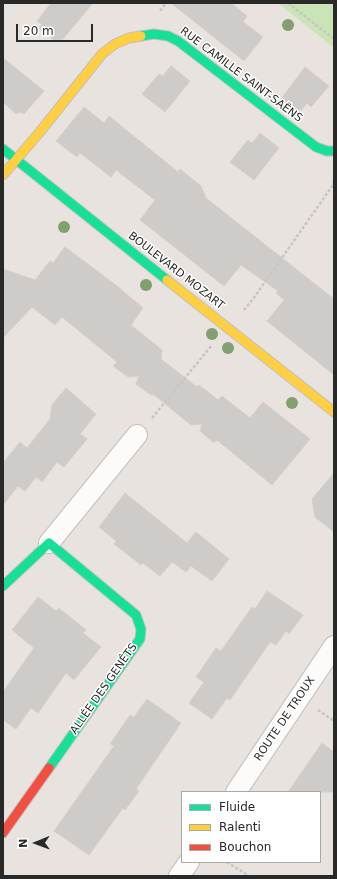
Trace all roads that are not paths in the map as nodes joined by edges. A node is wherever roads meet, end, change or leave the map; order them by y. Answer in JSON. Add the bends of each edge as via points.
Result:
{"nodes":[{"id":1,"x":3,"y":149,"type":"edge"},
{"id":2,"x":334,"y":151,"type":"edge"},
{"id":3,"x":16,"y":160,"type":"junction"},
{"id":4,"x":3,"y":175,"type":"edge"},
{"id":5,"x":334,"y":412,"type":"edge"},
{"id":6,"x":137,"y":435,"type":"road end"},
{"id":7,"x":49,"y":543,"type":"junction"},
{"id":8,"x":3,"y":586,"type":"edge"},
{"id":9,"x":334,"y":646,"type":"edge"},
{"id":10,"x":237,"y":791,"type":"edge"},
{"id":11,"x":3,"y":833,"type":"edge"},
{"id":12,"x":188,"y":863,"type":"edge"},
{"id":13,"x":179,"y":876,"type":"edge"}],
"edges":[{"from":1,"to":3,"type":"street","name":"BOULEVARD MOZART"},
{"from":2,"to":3,"type":"street","name":"RUE CAMILLE SAINT-SAËNS","via":[[316,147],[178,41],[154,34],[129,38],[102,54]]},
{"from":3,"to":4,"type":"street","name":"RUE CAMILLE SAINT-SAËNS"},
{"from":3,"to":5,"type":"street","name":"BOULEVARD MOZART"},
{"from":6,"to":7,"type":"street"},
{"from":7,"to":8,"type":"street"},
{"from":7,"to":11,"type":"street","name":"ALLÉE DES GENÊTS","via":[[136,615],[141,630],[140,638]]},
{"from":9,"to":10,"type":"street","name":"ROUTE DE TROUX"},
{"from":12,"to":13,"type":"street"}]}
